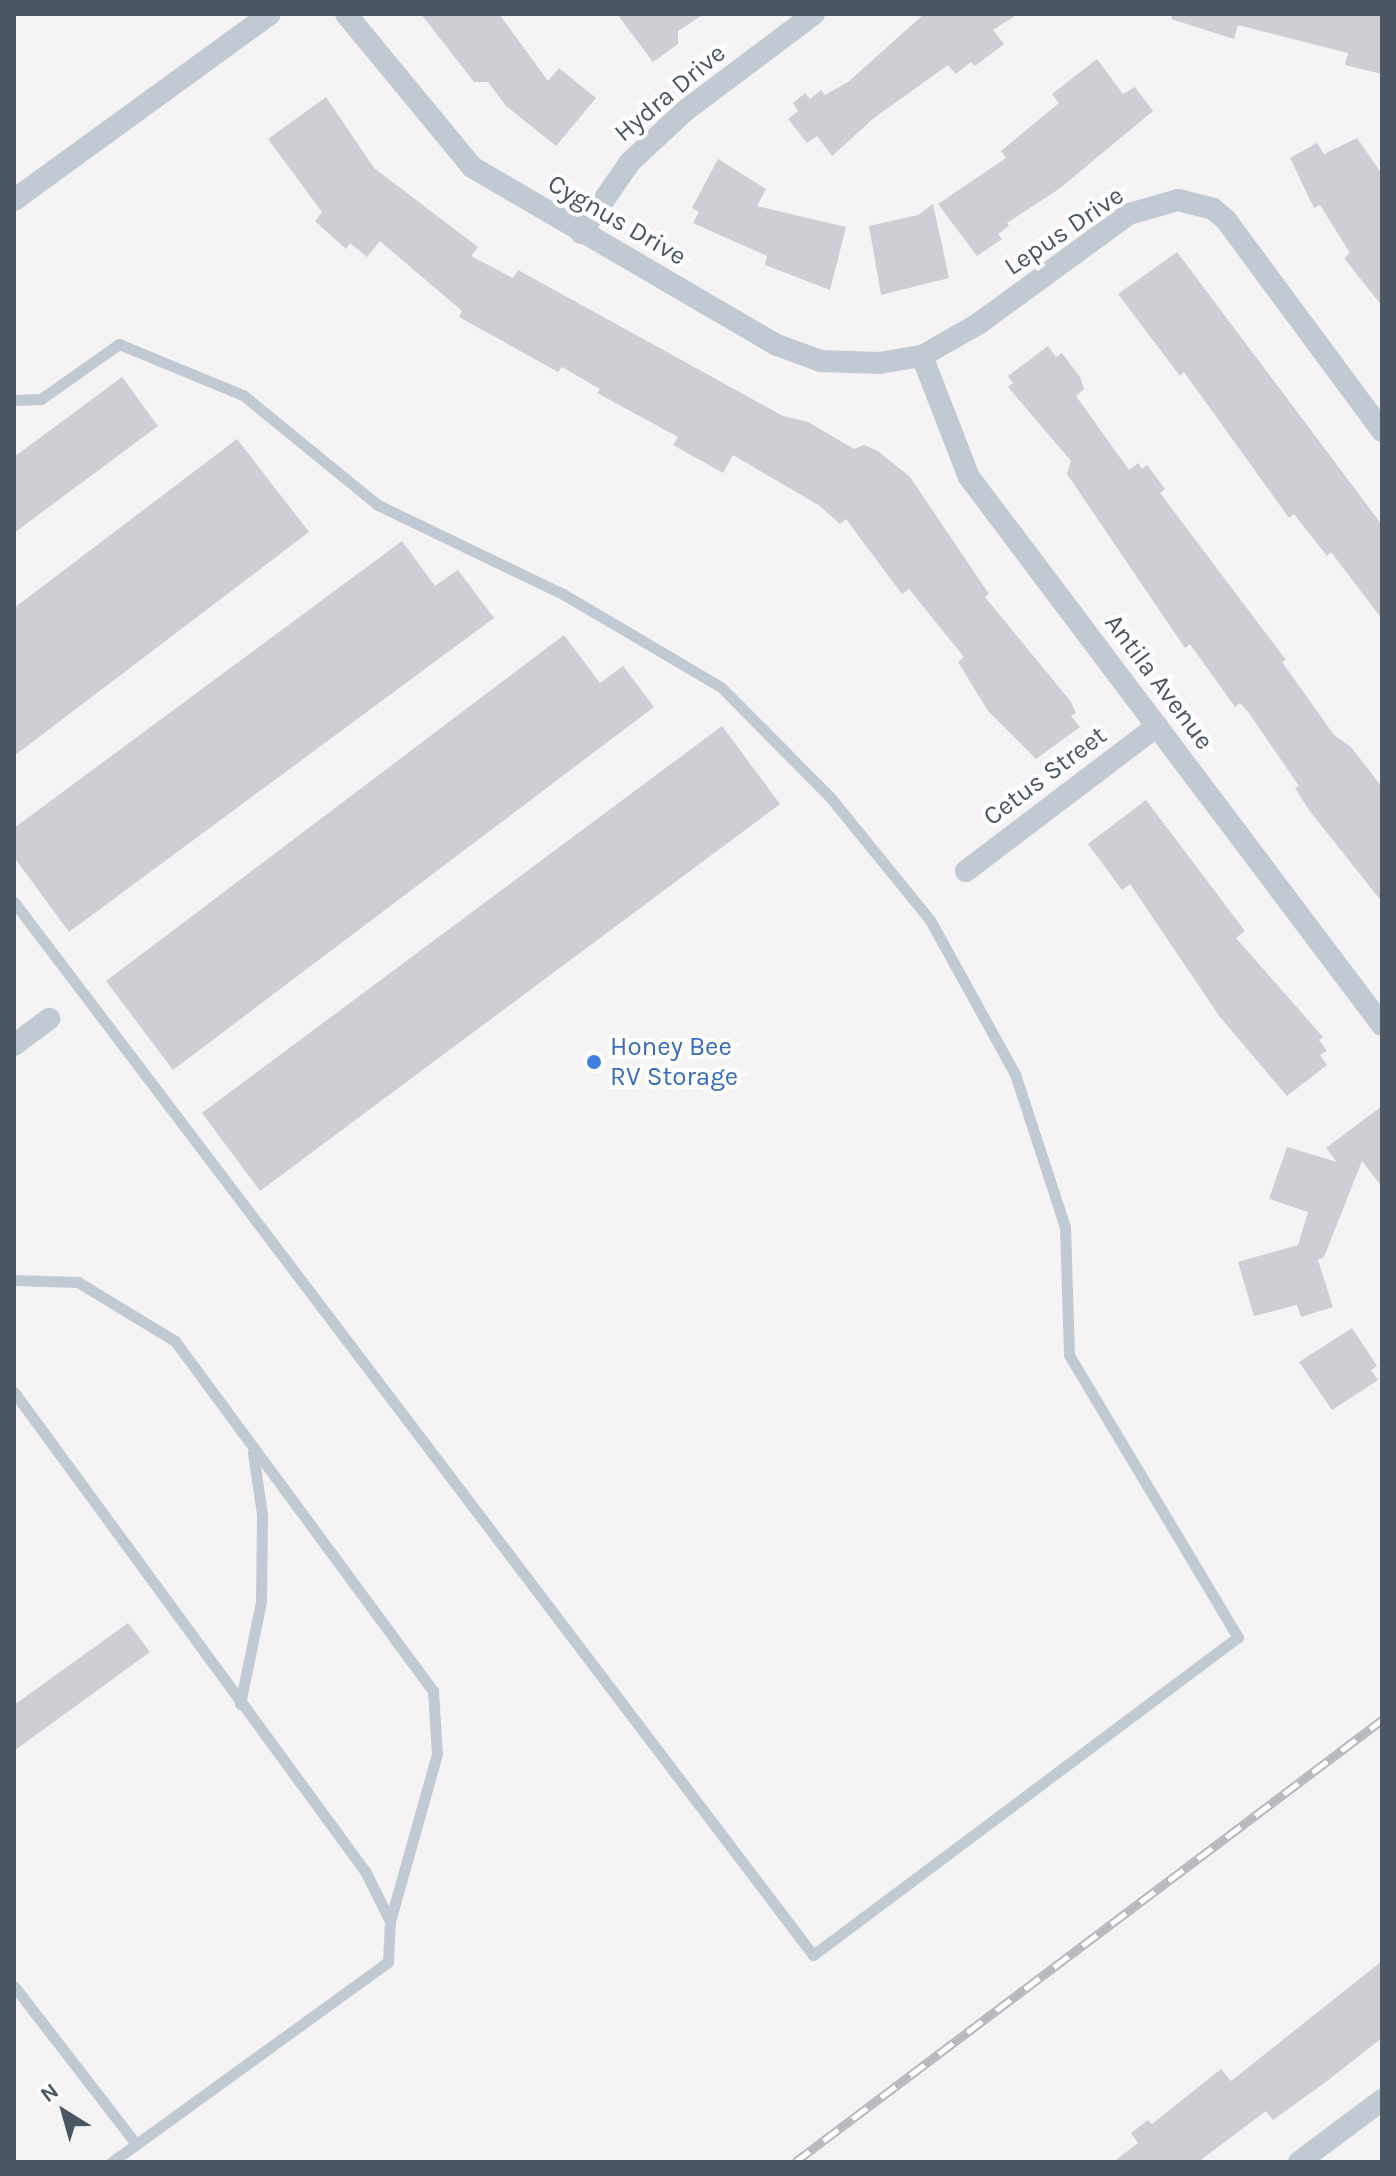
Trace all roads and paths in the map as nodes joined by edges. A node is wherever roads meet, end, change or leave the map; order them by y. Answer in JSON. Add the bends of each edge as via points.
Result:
{"nodes":[{"id":1,"x":270,"y":14,"type":"edge"},
{"id":2,"x":346,"y":14,"type":"edge"},
{"id":3,"x":814,"y":14,"type":"edge"},
{"id":4,"x":14,"y":200,"type":"edge"},
{"id":5,"x":581,"y":233,"type":"junction"},
{"id":6,"x":922,"y":356,"type":"junction"},
{"id":7,"x":14,"y":400,"type":"edge"},
{"id":8,"x":1382,"y":431,"type":"edge"},
{"id":9,"x":1157,"y":726,"type":"junction"},
{"id":10,"x":966,"y":871,"type":"dead end"},
{"id":11,"x":14,"y":902,"type":"edge"},
{"id":12,"x":49,"y":1019,"type":"dead end"},
{"id":13,"x":1382,"y":1025,"type":"edge"},
{"id":14,"x":14,"y":1045,"type":"edge"},
{"id":15,"x":14,"y":1280,"type":"edge"},
{"id":16,"x":14,"y":1392,"type":"edge"},
{"id":17,"x":252,"y":1448,"type":"junction"},
{"id":18,"x":240,"y":1704,"type":"junction"},
{"id":19,"x":390,"y":1921,"type":"junction"},
{"id":20,"x":14,"y":1986,"type":"edge"},
{"id":21,"x":1382,"y":2100,"type":"edge"},
{"id":22,"x":136,"y":2144,"type":"junction"},
{"id":23,"x":112,"y":2162,"type":"edge"},
{"id":24,"x":1299,"y":2162,"type":"edge"}],
"edges":[{"from":1,"to":4,"type":"street"},
{"from":2,"to":5,"type":"street","name":"Cygnus Drive","via":[[472,167]]},
{"from":3,"to":5,"type":"street","name":"Hydra Drive","via":[[686,110],[630,162]]},
{"from":5,"to":6,"type":"street","name":"Cygnus Drive","via":[[777,345],[821,361],[879,363]]},
{"from":6,"to":8,"type":"street","name":"Lepus Drive","via":[[978,324],[1129,214],[1178,200],[1213,209],[1226,220]]},
{"from":6,"to":9,"type":"street","name":"Antila Avenue","via":[[969,477]]},
{"from":7,"to":11,"type":"lane","via":[[41,399],[119,344],[243,395],[378,505],[563,594],[721,687],[819,786],[930,920],[1015,1074],[1065,1227],[1069,1355],[1238,1637],[813,1955]]},
{"from":9,"to":10,"type":"street","name":"Cetus Street"},
{"from":9,"to":13,"type":"street","name":"Antila Avenue"},
{"from":12,"to":14,"type":"street"},
{"from":15,"to":17,"type":"lane","via":[[78,1282],[175,1341]]},
{"from":16,"to":18,"type":"lane"},
{"from":17,"to":18,"type":"lane","via":[[262,1514],[261,1602]]},
{"from":17,"to":19,"type":"lane","via":[[433,1691],[437,1754]]},
{"from":18,"to":19,"type":"lane","via":[[365,1871]]},
{"from":19,"to":22,"type":"lane","via":[[388,1962]]},
{"from":20,"to":22,"type":"lane"},
{"from":21,"to":24,"type":"street"},
{"from":22,"to":23,"type":"lane"}]}
